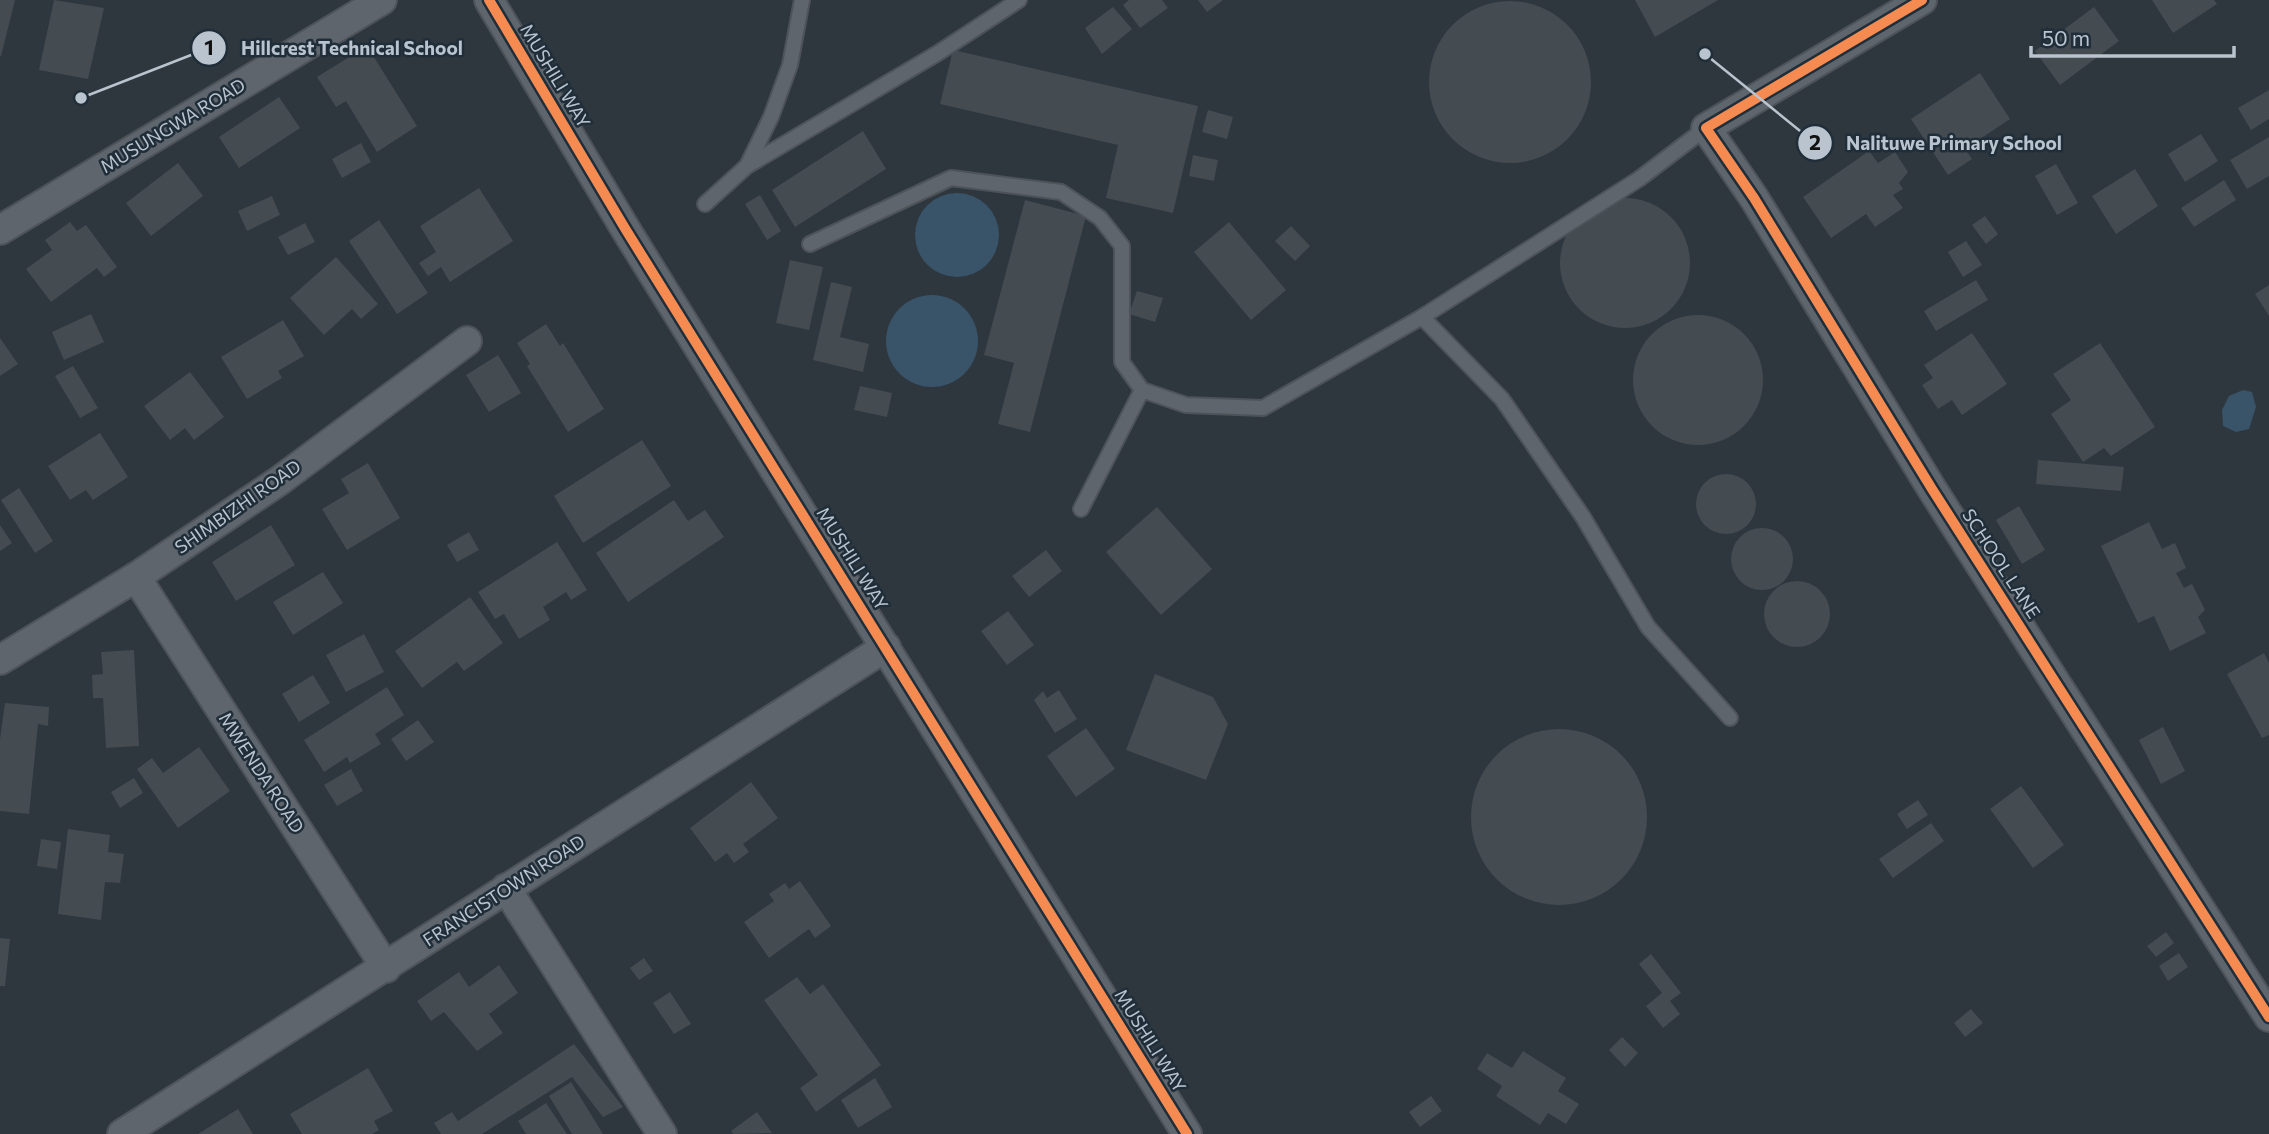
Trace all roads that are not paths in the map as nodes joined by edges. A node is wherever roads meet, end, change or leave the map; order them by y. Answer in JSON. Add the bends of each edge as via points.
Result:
{"nodes":[{"id":1,"x":383,"y":0,"type":"edge"},
{"id":2,"x":489,"y":0,"type":"edge"},
{"id":3,"x":802,"y":0,"type":"edge"},
{"id":4,"x":1019,"y":0,"type":"edge"},
{"id":5,"x":1922,"y":0,"type":"edge"},
{"id":6,"x":1706,"y":128,"type":"junction"},
{"id":7,"x":747,"y":166,"type":"junction"},
{"id":8,"x":705,"y":204,"type":"dead end"},
{"id":9,"x":0,"y":230,"type":"edge"},
{"id":10,"x":810,"y":244,"type":"dead end"},
{"id":11,"x":1422,"y":317,"type":"junction"},
{"id":12,"x":467,"y":341,"type":"dead end"},
{"id":13,"x":1142,"y":390,"type":"junction"},
{"id":14,"x":1081,"y":509,"type":"dead end"},
{"id":15,"x":136,"y":578,"type":"junction"},
{"id":16,"x":886,"y":648,"type":"junction"},
{"id":17,"x":0,"y":660,"type":"edge"},
{"id":18,"x":1731,"y":718,"type":"dead end"},
{"id":19,"x":506,"y":888,"type":"junction"},
{"id":20,"x":386,"y":968,"type":"junction"},
{"id":21,"x":2269,"y":1017,"type":"edge"},
{"id":22,"x":122,"y":1134,"type":"edge"},
{"id":23,"x":662,"y":1134,"type":"edge"},
{"id":24,"x":1187,"y":1134,"type":"edge"}],
"edges":[{"from":1,"to":9,"type":"street","name":"MUSUNGWA ROAD"},
{"from":2,"to":16,"type":"street","name":"MUSHILI WAY"},
{"from":3,"to":7,"type":"lane","via":[[790,65]]},
{"from":4,"to":7,"type":"lane"},
{"from":5,"to":6,"type":"street"},
{"from":6,"to":11,"type":"lane","via":[[1639,179]]},
{"from":6,"to":21,"type":"street","name":"SCHOOL LANE"},
{"from":7,"to":8,"type":"lane"},
{"from":10,"to":13,"type":"lane","via":[[951,178],[1060,192],[1100,218],[1122,246],[1122,362]]},
{"from":11,"to":13,"type":"lane","via":[[1263,408],[1186,405]]},
{"from":11,"to":18,"type":"lane","via":[[1502,398],[1583,517],[1648,628]]},
{"from":12,"to":15,"type":"street","name":"SHIMBIZHI ROAD","via":[[279,481]]},
{"from":13,"to":14,"type":"lane"},
{"from":15,"to":17,"type":"street","name":"SHIMBIZHI ROAD"},
{"from":15,"to":20,"type":"street","name":"MWENDA ROAD"},
{"from":16,"to":19,"type":"street","name":"FRANCISTOWN ROAD"},
{"from":16,"to":24,"type":"street","name":"MUSHILI WAY"},
{"from":19,"to":20,"type":"street","name":"FRANCISTOWN ROAD"},
{"from":19,"to":23,"type":"street"},
{"from":20,"to":22,"type":"street","name":"FRANCISTOWN ROAD"}]}
